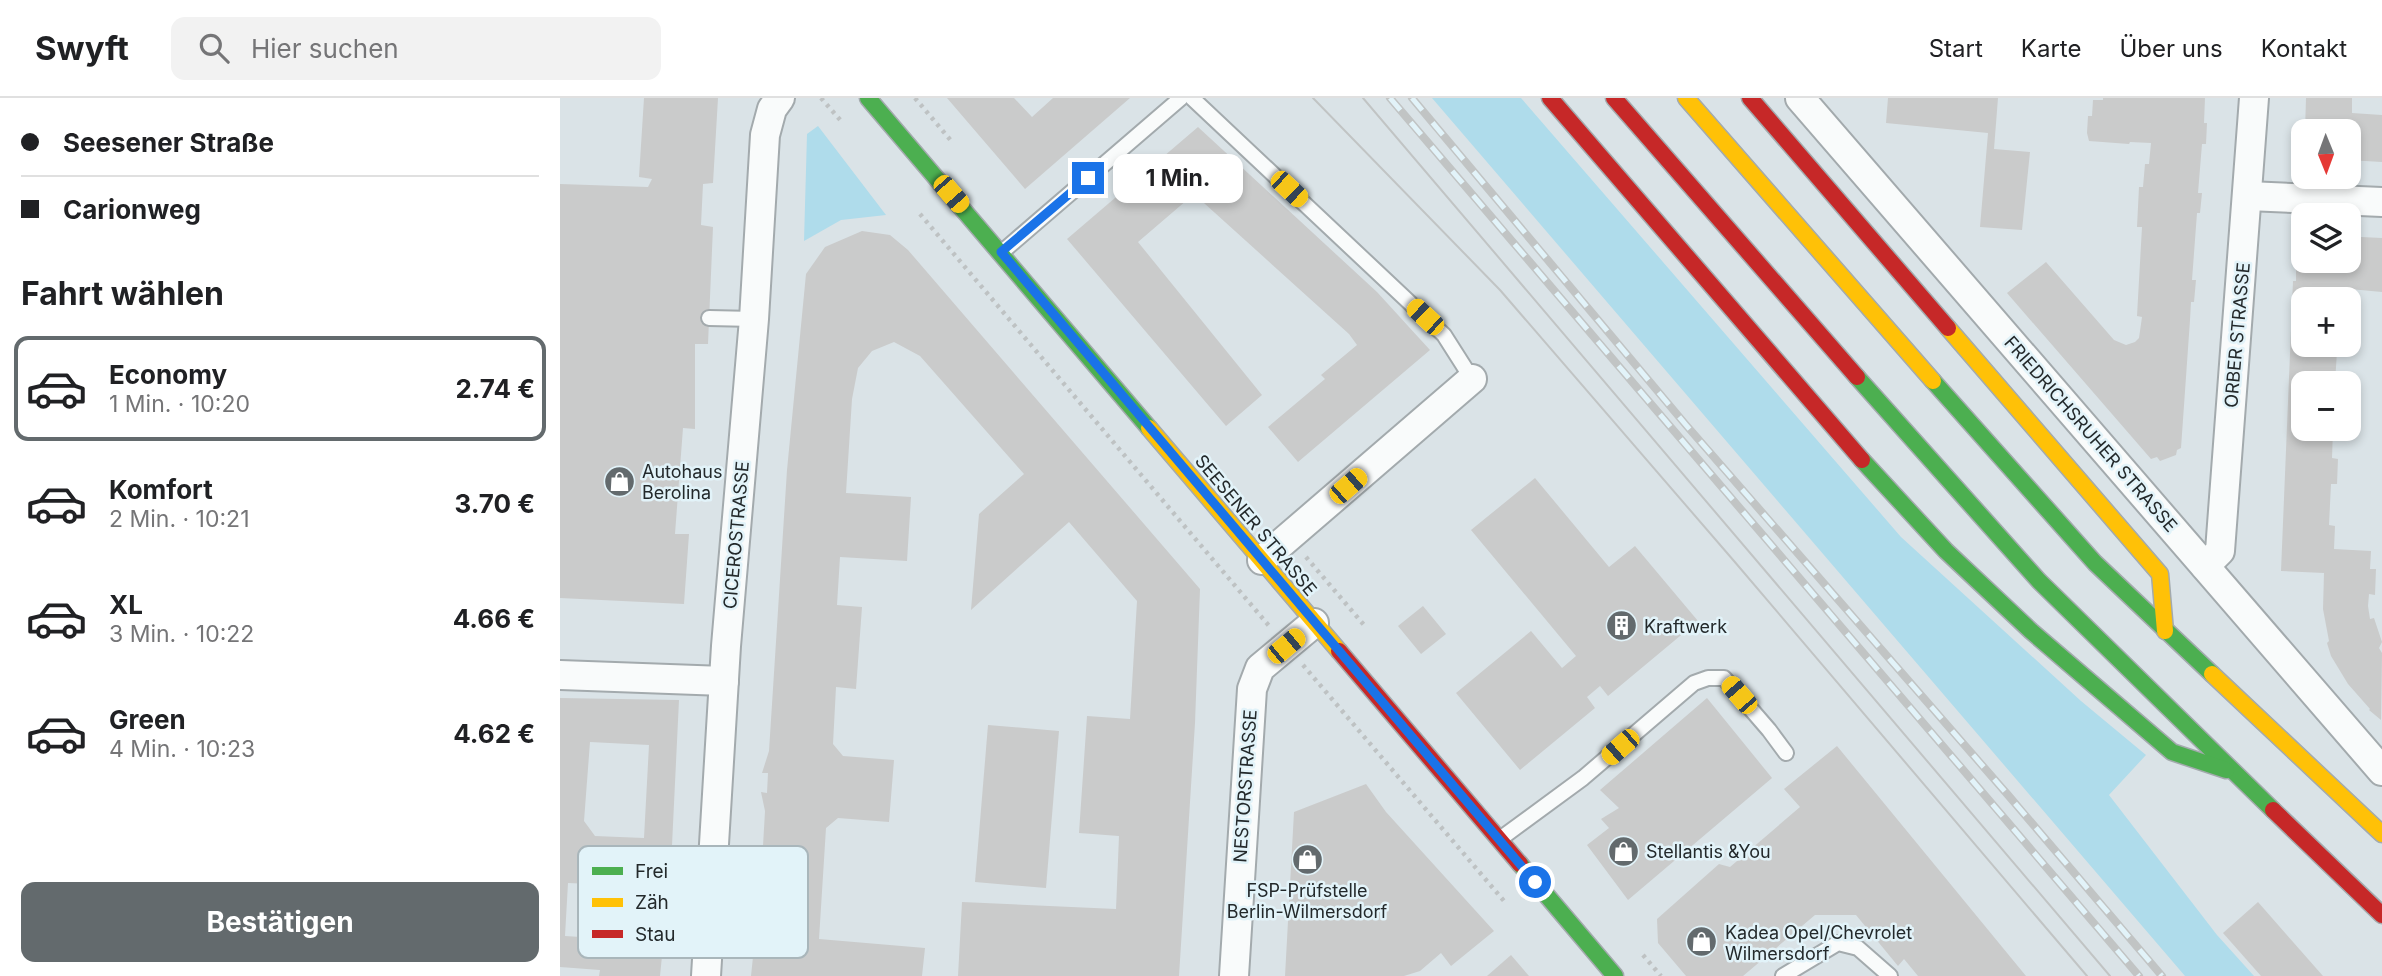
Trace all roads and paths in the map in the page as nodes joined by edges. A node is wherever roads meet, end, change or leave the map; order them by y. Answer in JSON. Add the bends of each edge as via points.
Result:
{"nodes":[{"id":1,"x":780,"y":98,"type":"edge"},
{"id":2,"x":821,"y":98,"type":"edge"},
{"id":3,"x":868,"y":98,"type":"edge"},
{"id":4,"x":1181,"y":98,"type":"edge"},
{"id":5,"x":1192,"y":98,"type":"edge"},
{"id":6,"x":1550,"y":98,"type":"edge"},
{"id":7,"x":1614,"y":98,"type":"edge"},
{"id":8,"x":1686,"y":98,"type":"edge"},
{"id":9,"x":1750,"y":98,"type":"edge"},
{"id":10,"x":1800,"y":98,"type":"edge"},
{"id":11,"x":2254,"y":98,"type":"edge"},
{"id":12,"x":848,"y":130,"type":"dead end"},
{"id":13,"x":2248,"y":196,"type":"junction"},
{"id":14,"x":2382,"y":202,"type":"edge"},
{"id":15,"x":911,"y":204,"type":"dead end"},
{"id":16,"x":1001,"y":252,"type":"junction"},
{"id":17,"x":709,"y":318,"type":"dead end"},
{"id":18,"x":754,"y":319,"type":"junction"},
{"id":19,"x":1472,"y":379,"type":"joint"},
{"id":20,"x":1262,"y":560,"type":"junction"},
{"id":21,"x":2205,"y":566,"type":"junction"},
{"id":22,"x":1314,"y":623,"type":"junction"},
{"id":23,"x":1269,"y":626,"type":"dead end"},
{"id":24,"x":2165,"y":631,"type":"junction"},
{"id":25,"x":1301,"y":664,"type":"dead end"},
{"id":26,"x":560,"y":676,"type":"edge"},
{"id":27,"x":724,"y":681,"type":"junction"},
{"id":28,"x":1786,"y":753,"type":"dead end"},
{"id":29,"x":2382,"y":771,"type":"edge"},
{"id":30,"x":2233,"y":772,"type":"junction"},
{"id":31,"x":2382,"y":834,"type":"edge"},
{"id":32,"x":1499,"y":840,"type":"junction"},
{"id":33,"x":714,"y":846,"type":"edge"},
{"id":34,"x":1508,"y":906,"type":"dead end"},
{"id":35,"x":2382,"y":915,"type":"edge"},
{"id":36,"x":707,"y":958,"type":"edge"},
{"id":37,"x":706,"y":976,"type":"edge"},
{"id":38,"x":1234,"y":976,"type":"edge"},
{"id":39,"x":1615,"y":976,"type":"edge"},
{"id":40,"x":1783,"y":976,"type":"edge"},
{"id":41,"x":1890,"y":976,"type":"edge"}],
"edges":[{"from":1,"to":18,"type":"street","name":"CICEROSTRASSE","via":[[765,135]]},
{"from":2,"to":12,"type":"path"},
{"from":3,"to":16,"type":"main road","name":"SEESENER STRASSE"},
{"from":4,"to":16,"type":"lane"},
{"from":5,"to":19,"type":"lane","via":[[1444,335]]},
{"from":6,"to":30,"type":"main road","via":[[1872,471],[1947,551],[2031,631],[2172,752]]},
{"from":7,"to":30,"type":"main road","via":[[2039,581]]},
{"from":8,"to":24,"type":"main road","via":[[2067,532]]},
{"from":9,"to":24,"type":"main road","via":[[2160,574]]},
{"from":10,"to":21,"type":"street","name":"FRIEDRICHSRUHER STRASSE"},
{"from":11,"to":13,"type":"street","name":"ORBER STRASSE"},
{"from":13,"to":14,"type":"street"},
{"from":13,"to":21,"type":"street","name":"ORBER STRASSE","via":[[2220,551]]},
{"from":15,"to":23,"type":"path"},
{"from":16,"to":20,"type":"main road","name":"SEESENER STRASSE"},
{"from":17,"to":18,"type":"lane"},
{"from":18,"to":27,"type":"street","name":"CICEROSTRASSE"},
{"from":19,"to":20,"type":"street"},
{"from":20,"to":22,"type":"main road","name":"SEESENER STRASSE"},
{"from":21,"to":29,"type":"street","name":"FRIEDRICHSRUHER STRASSE"},
{"from":22,"to":32,"type":"main road","name":"SEESENER STRASSE"},
{"from":22,"to":38,"type":"street","name":"NESTORSTRASSE","via":[[1260,668],[1252,689]]},
{"from":24,"to":31,"type":"main road"},
{"from":25,"to":34,"type":"path"},
{"from":26,"to":27,"type":"street"},
{"from":27,"to":33,"type":"street","name":"CICEROSTRASSE"},
{"from":28,"to":32,"type":"lane","via":[[1724,678],[1708,678],[1693,683],[1583,778]]},
{"from":30,"to":35,"type":"main road"},
{"from":32,"to":39,"type":"main road","name":"SEESENER STRASSE"},
{"from":36,"to":37,"type":"street","name":"CICEROSTRASSE"},
{"from":40,"to":41,"type":"lane","via":[[1838,943],[1858,948]]}]}
